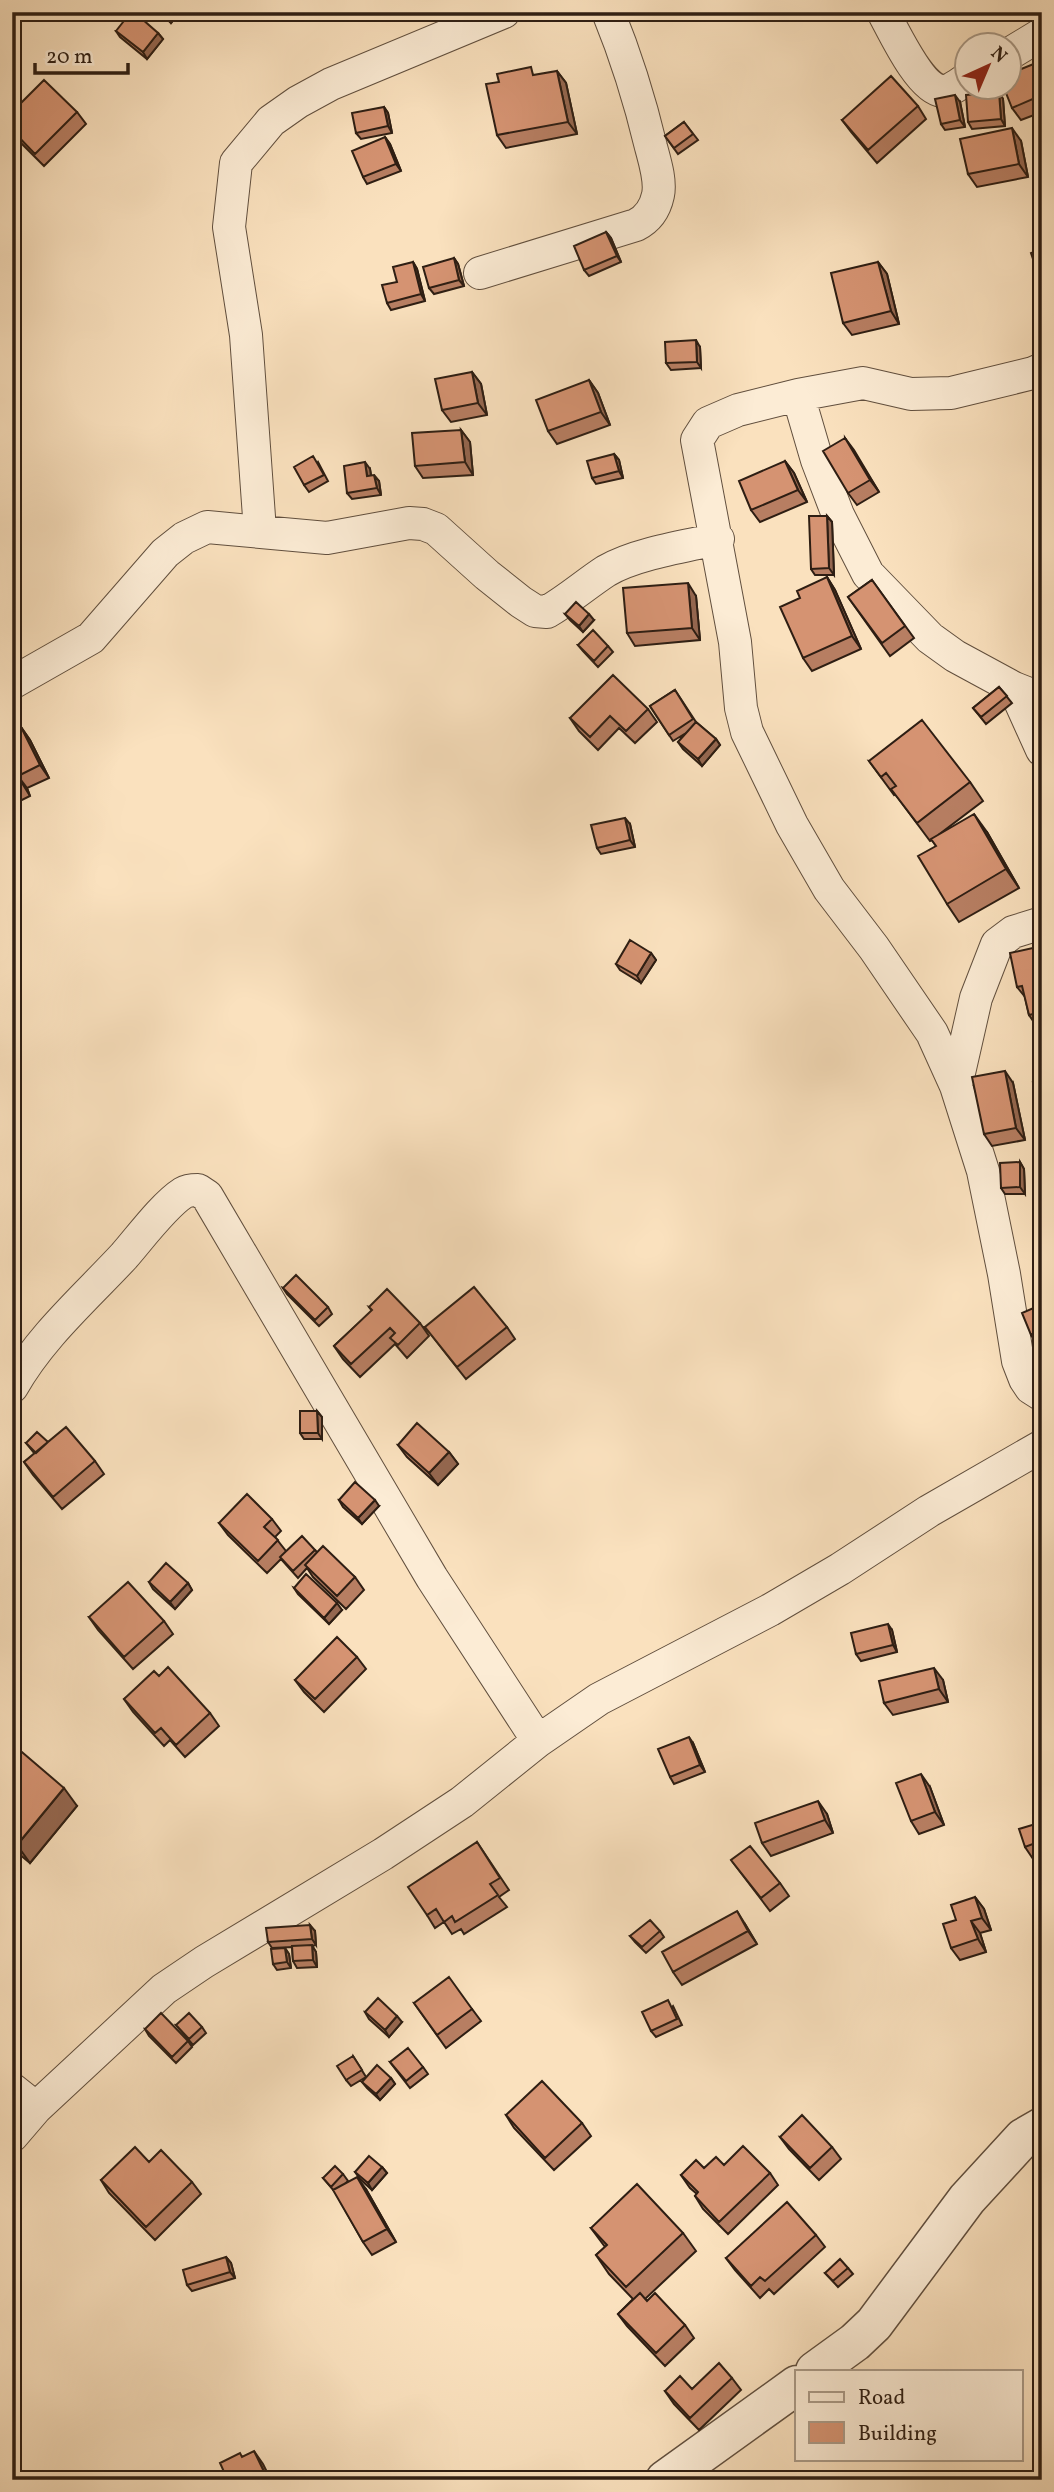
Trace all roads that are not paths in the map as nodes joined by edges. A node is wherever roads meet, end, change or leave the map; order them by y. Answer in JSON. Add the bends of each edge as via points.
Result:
{"nodes":[{"id":1,"x":505,"y":12,"type":"edge"},
{"id":2,"x":608,"y":12,"type":"edge"},
{"id":3,"x":883,"y":12,"type":"edge"},
{"id":4,"x":1042,"y":34,"type":"edge"},
{"id":5,"x":1023,"y":46,"type":"edge"},
{"id":6,"x":953,"y":87,"type":"edge"},
{"id":7,"x":480,"y":273,"type":"dead end"},
{"id":8,"x":1042,"y":369,"type":"edge"},
{"id":9,"x":798,"y":395,"type":"junction"},
{"id":10,"x":260,"y":531,"type":"junction"},
{"id":11,"x":718,"y":539,"type":"junction"},
{"id":12,"x":12,"y":683,"type":"edge"},
{"id":13,"x":1028,"y":694,"type":"edge"},
{"id":14,"x":1042,"y":750,"type":"edge"},
{"id":15,"x":1042,"y":923,"type":"edge"},
{"id":16,"x":956,"y":1086,"type":"junction"},
{"id":17,"x":12,"y":1387,"type":"edge"},
{"id":18,"x":1042,"y":1395,"type":"edge"},
{"id":19,"x":1042,"y":1446,"type":"edge"},
{"id":20,"x":538,"y":1741,"type":"junction"},
{"id":21,"x":24,"y":2099,"type":"edge"},
{"id":22,"x":1042,"y":2127,"type":"edge"},
{"id":23,"x":12,"y":2136,"type":"edge"},
{"id":24,"x":816,"y":2370,"type":"edge"},
{"id":25,"x":795,"y":2386,"type":"edge"},
{"id":26,"x":666,"y":2480,"type":"edge"}],
"edges":[{"from":1,"to":10,"type":"street","via":[[298,102],[271,121],[236,163],[229,227],[246,335]]},
{"from":2,"to":7,"type":"street","via":[[638,94],[655,164],[658,188],[651,212],[636,225]]},
{"from":3,"to":6,"type":"street","via":[[930,85],[942,91]]},
{"from":4,"to":5,"type":"street"},
{"from":8,"to":9,"type":"street","via":[[951,393],[911,394],[863,383]]},
{"from":9,"to":11,"type":"street","via":[[738,410],[704,426],[698,443]]},
{"from":9,"to":13,"type":"street","via":[[834,504],[868,574],[930,639]]},
{"from":10,"to":11,"type":"street","via":[[327,538],[423,523],[521,602],[541,612],[556,607],[608,570]]},
{"from":10,"to":12,"type":"street","via":[[206,527],[184,538],[165,553],[91,638]]},
{"from":11,"to":16,"type":"street","via":[[741,708],[758,758],[829,889],[932,1033]]},
{"from":13,"to":14,"type":"street","via":[[1023,713]]},
{"from":15,"to":16,"type":"street","via":[[1013,932],[997,944],[976,998]]},
{"from":16,"to":18,"type":"street","via":[[983,1171],[1018,1361],[1031,1388]]},
{"from":17,"to":20,"type":"street","via":[[44,1339],[181,1194],[198,1190],[207,1196],[432,1578]]},
{"from":19,"to":20,"type":"street","via":[[769,1610],[599,1699]]},
{"from":20,"to":21,"type":"street","via":[[462,1802],[395,1847],[164,1989]]},
{"from":21,"to":23,"type":"street"},
{"from":22,"to":24,"type":"street","via":[[1016,2145],[967,2199],[874,2324]]},
{"from":25,"to":26,"type":"street"}]}
